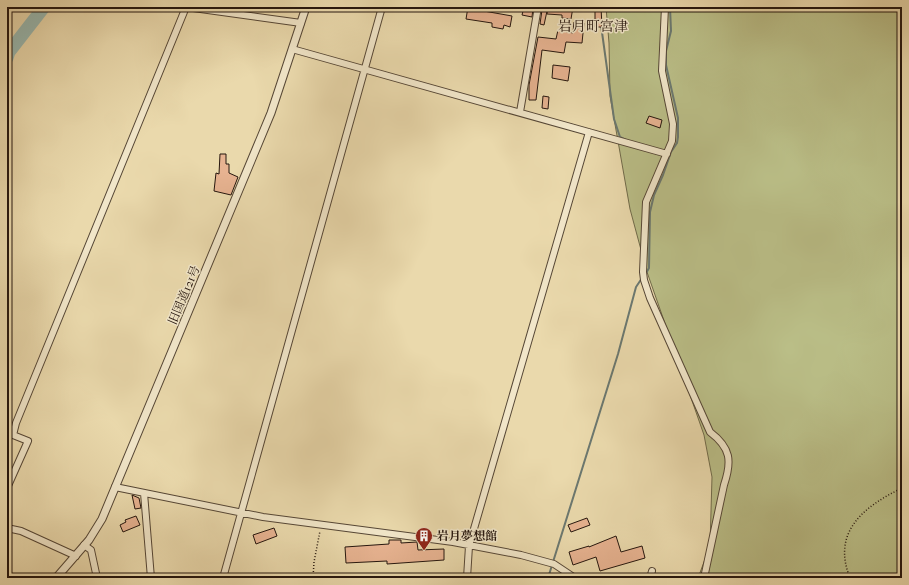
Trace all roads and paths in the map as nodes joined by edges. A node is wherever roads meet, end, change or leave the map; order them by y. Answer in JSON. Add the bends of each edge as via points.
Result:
{"nodes":[{"id":1,"x":186,"y":7,"type":"edge"},
{"id":2,"x":306,"y":7,"type":"edge"},
{"id":3,"x":382,"y":7,"type":"edge"},
{"id":4,"x":538,"y":7,"type":"edge"},
{"id":5,"x":665,"y":7,"type":"edge"},
{"id":6,"x":301,"y":23,"type":"junction"},
{"id":7,"x":292,"y":49,"type":"junction"},
{"id":8,"x":364,"y":68,"type":"junction"},
{"id":9,"x":520,"y":112,"type":"junction"},
{"id":10,"x":589,"y":132,"type":"junction"},
{"id":11,"x":667,"y":154,"type":"junction"},
{"id":12,"x":115,"y":487,"type":"junction"},
{"id":13,"x":7,"y":488,"type":"edge"},
{"id":14,"x":902,"y":488,"type":"edge"},
{"id":15,"x":144,"y":493,"type":"junction"},
{"id":16,"x":240,"y":513,"type":"junction"},
{"id":17,"x":321,"y":526,"type":"junction"},
{"id":18,"x":7,"y":528,"type":"edge"},
{"id":19,"x":84,"y":545,"type":"junction"},
{"id":20,"x":469,"y":546,"type":"junction"},
{"id":21,"x":76,"y":556,"type":"junction"},
{"id":22,"x":652,"y":571,"type":"dead end"},
{"id":23,"x":56,"y":578,"type":"edge"},
{"id":24,"x":97,"y":578,"type":"edge"},
{"id":25,"x":151,"y":578,"type":"edge"},
{"id":26,"x":223,"y":578,"type":"edge"},
{"id":27,"x":313,"y":578,"type":"edge"},
{"id":28,"x":467,"y":578,"type":"edge"},
{"id":29,"x":575,"y":578,"type":"edge"},
{"id":30,"x":650,"y":578,"type":"edge"},
{"id":31,"x":704,"y":578,"type":"edge"},
{"id":32,"x":850,"y":578,"type":"edge"}],
"edges":[{"from":1,"to":6,"type":"street"},
{"from":1,"to":13,"type":"street","via":[[16,423],[13,435],[28,441]]},
{"from":2,"to":6,"type":"street","name":"旧国道121号"},
{"from":3,"to":8,"type":"street"},
{"from":4,"to":9,"type":"street"},
{"from":5,"to":11,"type":"street","via":[[662,72],[673,131],[671,147]]},
{"from":6,"to":7,"type":"street","name":"旧国道121号"},
{"from":7,"to":8,"type":"street"},
{"from":7,"to":12,"type":"street","name":"旧国道121号","via":[[271,113]]},
{"from":8,"to":9,"type":"street"},
{"from":8,"to":16,"type":"street"},
{"from":9,"to":10,"type":"street"},
{"from":10,"to":11,"type":"street"},
{"from":10,"to":20,"type":"street"},
{"from":11,"to":31,"type":"street","via":[[646,202],[644,280],[710,432],[722,441],[728,450],[729,463]]},
{"from":12,"to":15,"type":"street"},
{"from":12,"to":19,"type":"street","name":"旧国道121号","via":[[102,519]]},
{"from":14,"to":32,"type":"path","via":[[866,509],[849,531],[845,560]]},
{"from":15,"to":16,"type":"street"},
{"from":15,"to":25,"type":"street"},
{"from":16,"to":17,"type":"street"},
{"from":16,"to":26,"type":"street"},
{"from":17,"to":20,"type":"street"},
{"from":17,"to":27,"type":"path"},
{"from":18,"to":21,"type":"street","via":[[21,531]]},
{"from":19,"to":21,"type":"street","name":"旧国道121号"},
{"from":19,"to":24,"type":"street","via":[[91,550]]},
{"from":20,"to":28,"type":"street"},
{"from":20,"to":29,"type":"street","via":[[554,564]]},
{"from":21,"to":23,"type":"street","name":"旧国道121号"},
{"from":22,"to":30,"type":"street"}]}
